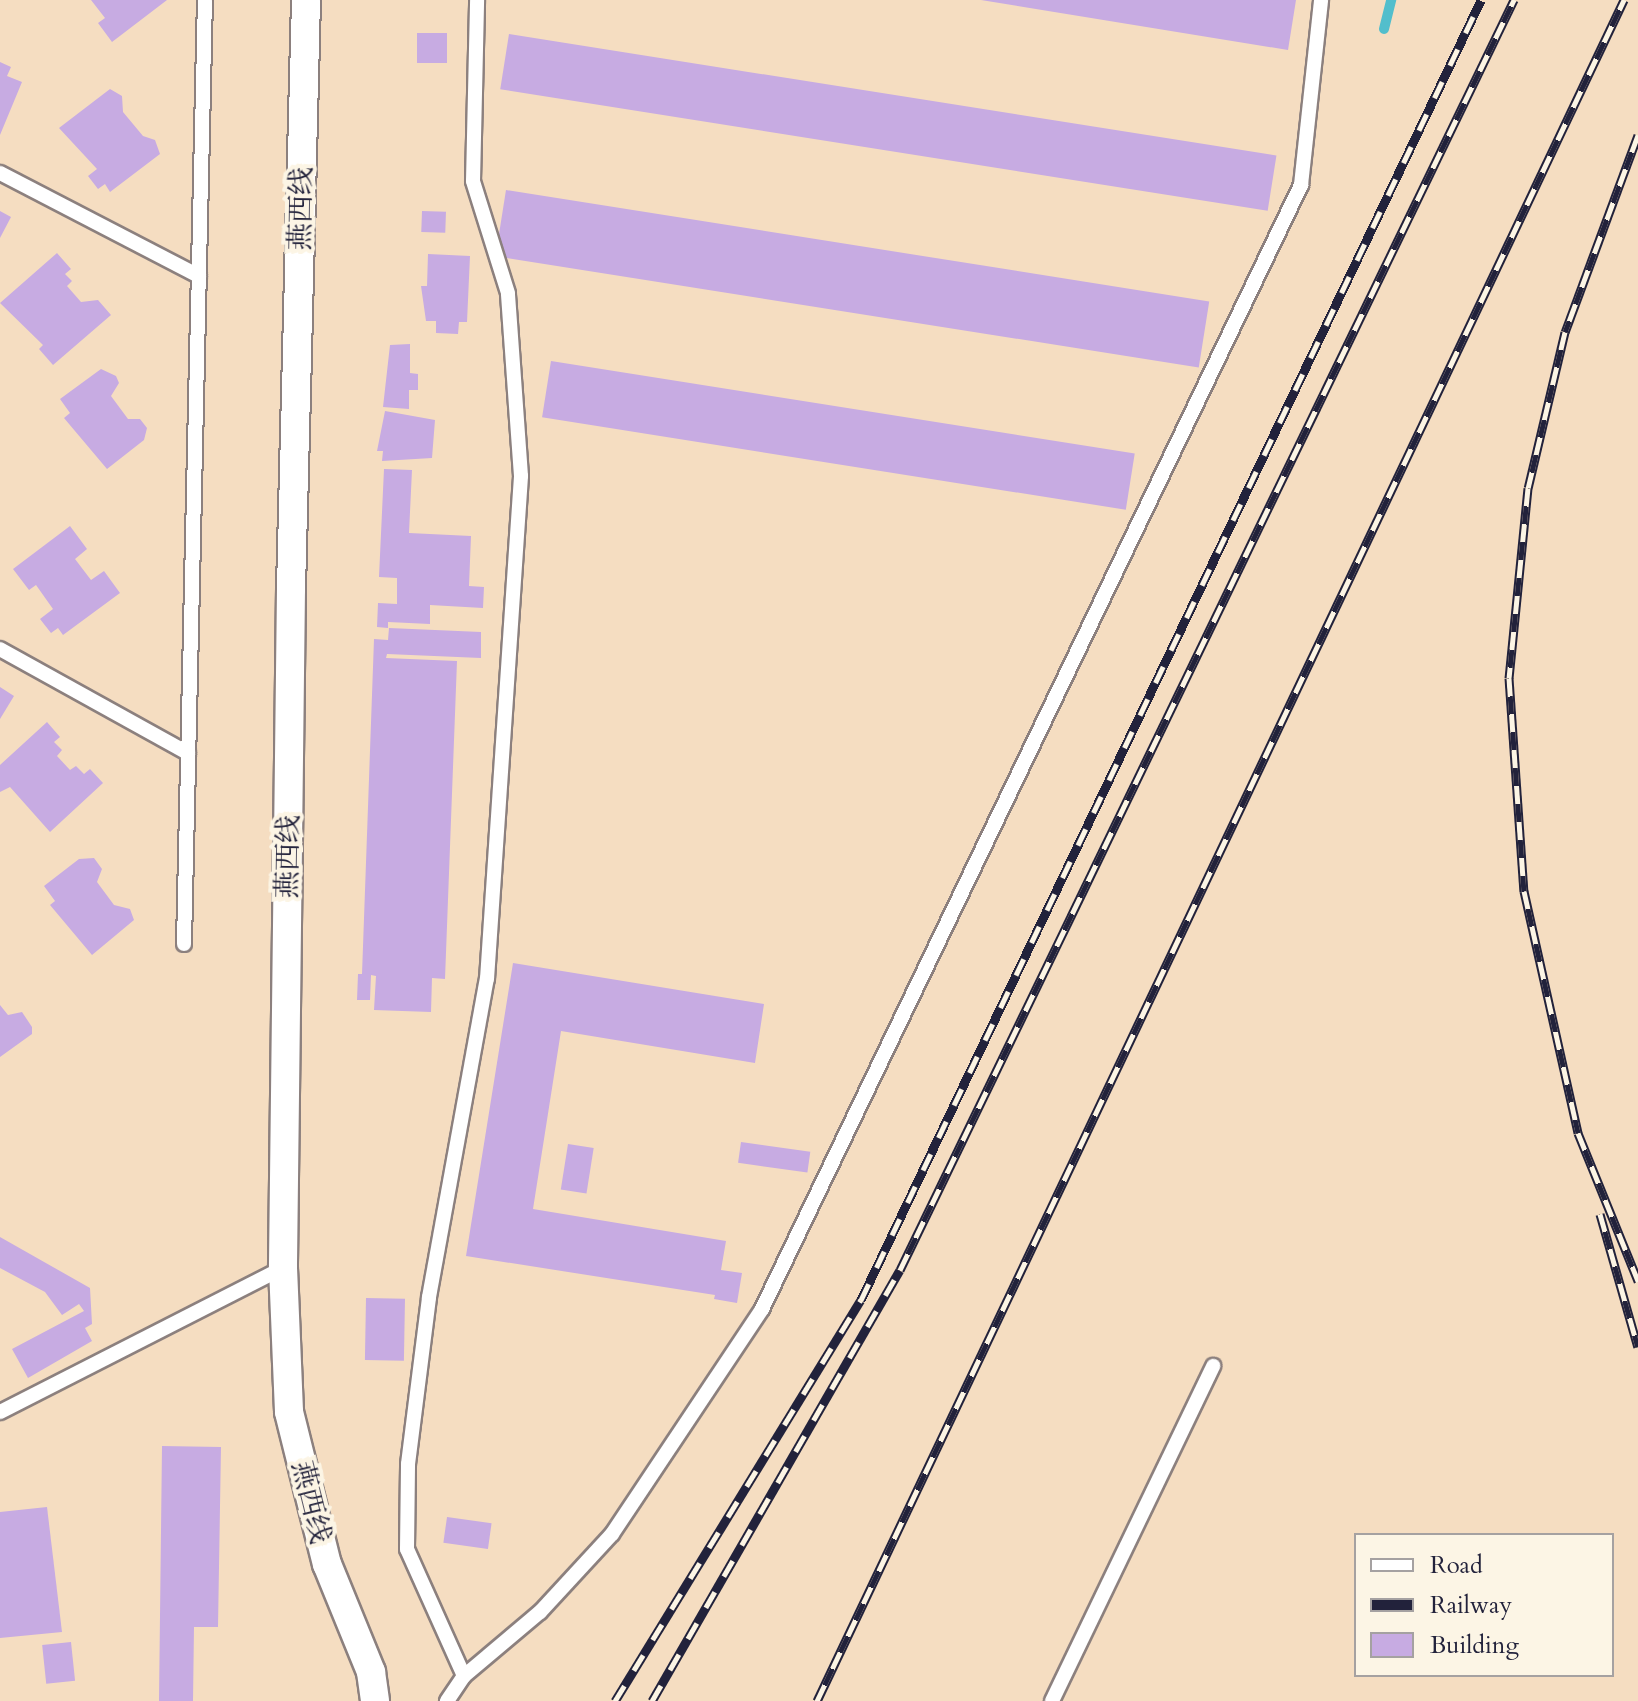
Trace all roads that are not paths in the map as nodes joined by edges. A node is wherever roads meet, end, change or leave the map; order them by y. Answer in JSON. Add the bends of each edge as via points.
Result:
{"nodes":[{"id":1,"x":205,"y":0,"type":"edge"},
{"id":2,"x":306,"y":0,"type":"edge"},
{"id":3,"x":477,"y":0,"type":"edge"},
{"id":4,"x":1321,"y":0,"type":"edge"},
{"id":5,"x":0,"y":173,"type":"edge"},
{"id":6,"x":199,"y":276,"type":"junction"},
{"id":7,"x":0,"y":649,"type":"edge"},
{"id":8,"x":188,"y":753,"type":"junction"},
{"id":9,"x":184,"y":944,"type":"dead end"},
{"id":10,"x":283,"y":1268,"type":"junction"},
{"id":11,"x":1213,"y":1366,"type":"dead end"},
{"id":12,"x":0,"y":1412,"type":"edge"},
{"id":13,"x":464,"y":1676,"type":"junction"},
{"id":14,"x":375,"y":1701,"type":"edge"},
{"id":15,"x":447,"y":1701,"type":"edge"},
{"id":16,"x":1052,"y":1701,"type":"edge"}],
"edges":[{"from":1,"to":6,"type":"lane"},
{"from":2,"to":10,"type":"street","name":"燕西线","via":[[291,589]]},
{"from":3,"to":13,"type":"lane","via":[[473,181],[508,293],[521,476],[487,979],[429,1297],[408,1464],[407,1549]]},
{"from":4,"to":13,"type":"lane","via":[[1301,185],[762,1309],[612,1534],[540,1612]]},
{"from":5,"to":6,"type":"lane"},
{"from":6,"to":8,"type":"lane"},
{"from":7,"to":8,"type":"lane"},
{"from":8,"to":9,"type":"lane"},
{"from":10,"to":12,"type":"lane"},
{"from":10,"to":14,"type":"street","name":"燕西线","via":[[289,1412],[327,1564],[371,1672]]},
{"from":11,"to":16,"type":"lane"},
{"from":13,"to":15,"type":"lane"}]}
